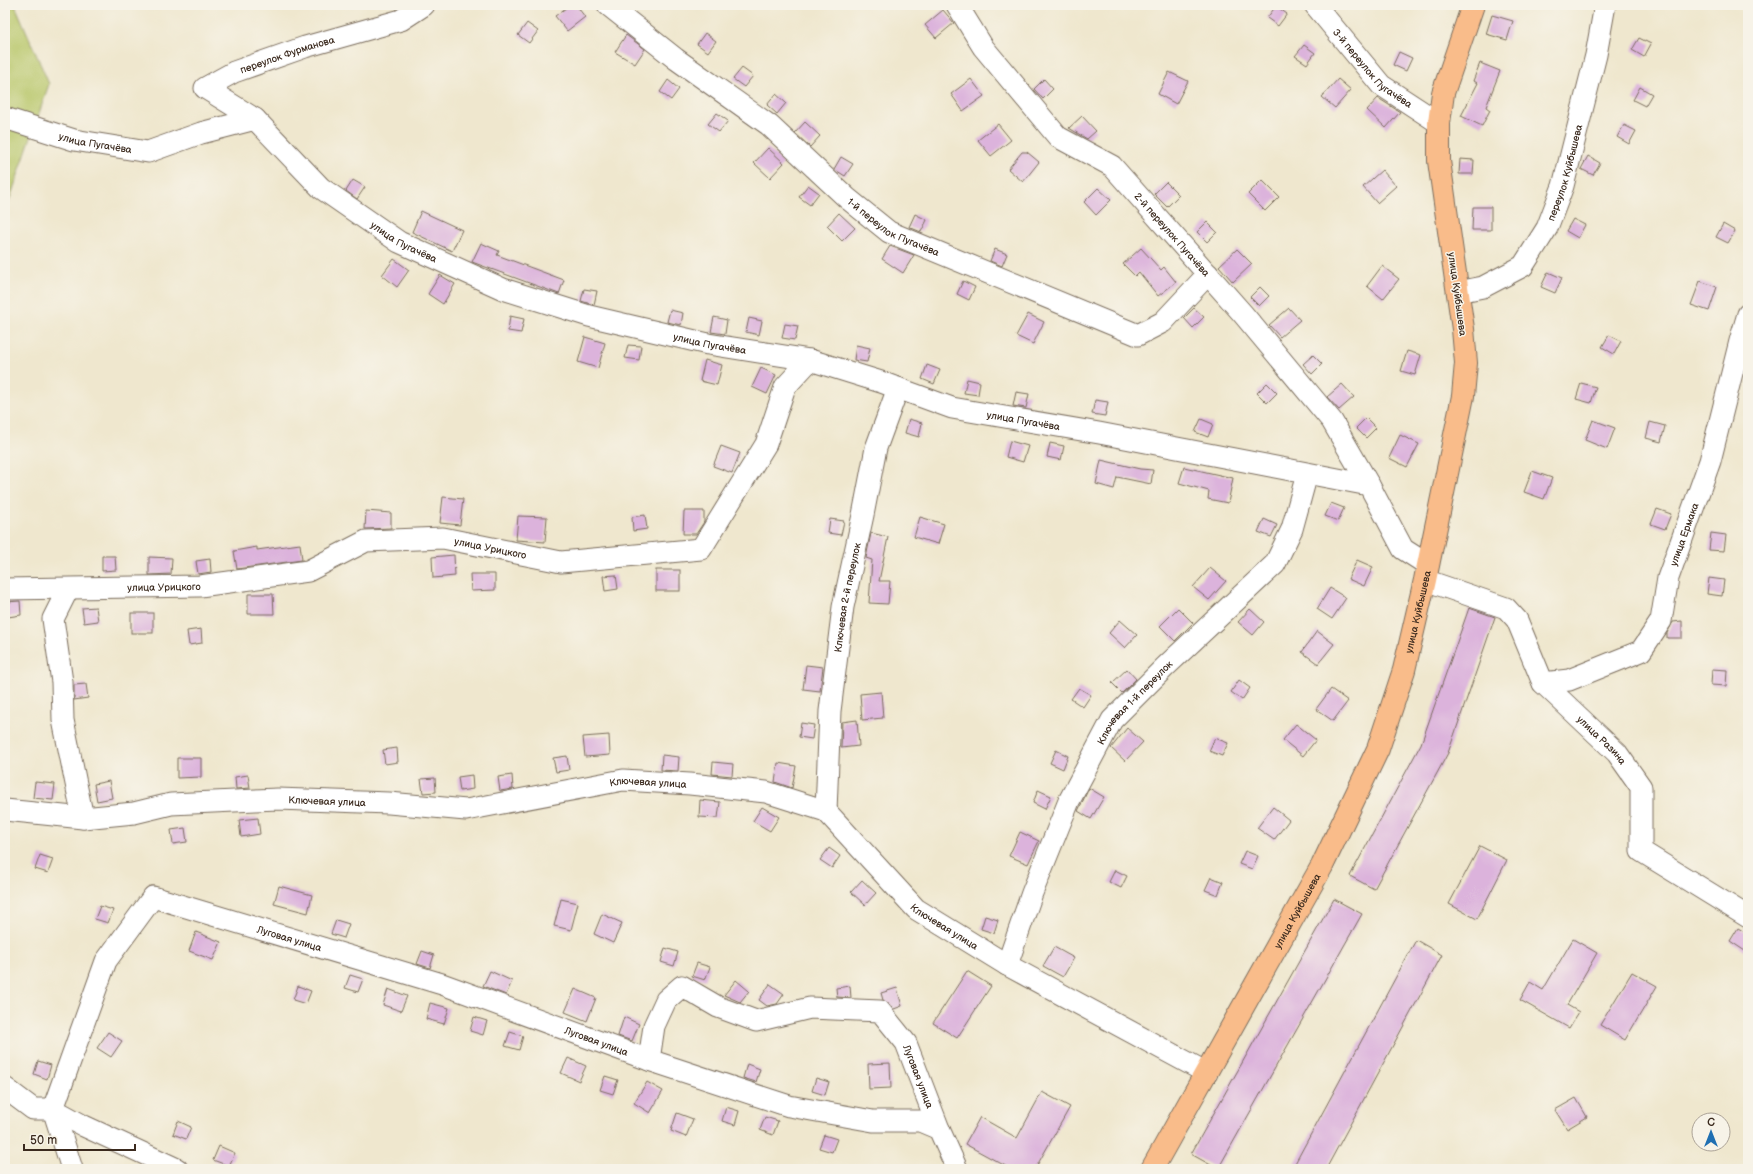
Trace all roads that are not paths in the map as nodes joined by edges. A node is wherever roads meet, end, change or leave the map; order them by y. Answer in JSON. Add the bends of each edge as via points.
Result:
{"nodes":[{"id":1,"x":424,"y":5,"type":"edge"},
{"id":2,"x":608,"y":5,"type":"edge"},
{"id":3,"x":957,"y":5,"type":"edge"},
{"id":4,"x":1315,"y":5,"type":"edge"},
{"id":5,"x":1473,"y":5,"type":"edge"},
{"id":6,"x":1605,"y":5,"type":"edge"},
{"id":7,"x":5,"y":118,"type":"edge"},
{"id":8,"x":255,"y":119,"type":"junction"},
{"id":9,"x":1439,"y":124,"type":"junction"},
{"id":10,"x":1208,"y":274,"type":"junction"},
{"id":11,"x":1458,"y":292,"type":"junction"},
{"id":12,"x":1748,"y":314,"type":"edge"},
{"id":13,"x":810,"y":360,"type":"junction"},
{"id":14,"x":898,"y":388,"type":"junction"},
{"id":15,"x":1307,"y":474,"type":"junction"},
{"id":16,"x":1369,"y":485,"type":"junction"},
{"id":17,"x":1427,"y":573,"type":"junction"},
{"id":18,"x":5,"y":589,"type":"edge"},
{"id":19,"x":68,"y":589,"type":"junction"},
{"id":20,"x":1543,"y":683,"type":"junction"},
{"id":21,"x":5,"y":810,"type":"edge"},
{"id":22,"x":826,"y":811,"type":"junction"},
{"id":23,"x":83,"y":818,"type":"junction"},
{"id":24,"x":1748,"y":917,"type":"edge"},
{"id":25,"x":1007,"y":965,"type":"junction"},
{"id":26,"x":649,"y":1060,"type":"junction"},
{"id":27,"x":1207,"y":1073,"type":"junction"},
{"id":28,"x":5,"y":1088,"type":"edge"},
{"id":29,"x":53,"y":1109,"type":"junction"},
{"id":30,"x":939,"y":1129,"type":"junction"},
{"id":31,"x":72,"y":1169,"type":"edge"},
{"id":32,"x":177,"y":1169,"type":"edge"},
{"id":33,"x":957,"y":1169,"type":"edge"},
{"id":34,"x":1152,"y":1169,"type":"edge"}],
"edges":[{"from":1,"to":8,"type":"street","name":"переулок Фурманова","via":[[401,20],[305,47],[234,72],[205,88]]},
{"from":2,"to":10,"type":"street","name":"1-й переулок Пугачёва","via":[[676,59],[768,125],[847,198],[889,232],[1138,335],[1163,322]]},
{"from":3,"to":10,"type":"street","name":"2-й переулок Пугачёва","via":[[983,47],[1058,137],[1112,166]]},
{"from":4,"to":9,"type":"street","name":"3-й переулок Пугачёва","via":[[1381,85]]},
{"from":5,"to":9,"type":"main road","name":"улица Куйбышева","via":[[1443,93]]},
{"from":6,"to":11,"type":"street","name":"переулок Куйбышева","via":[[1596,55],[1563,186],[1547,228],[1523,266],[1483,286]]},
{"from":7,"to":8,"type":"street","name":"улица Пугачёва","via":[[74,140],[148,152],[201,133]]},
{"from":8,"to":13,"type":"street","name":"улица Пугачёва","via":[[321,188],[399,242],[503,289],[588,316],[708,344]]},
{"from":9,"to":11,"type":"main road","name":"улица Куйбышева","via":[[1439,161]]},
{"from":10,"to":16,"type":"street","name":"2-й переулок Пугачёва","via":[[1332,421]]},
{"from":11,"to":17,"type":"main road","name":"улица Куйбышева","via":[[1466,363],[1463,396]]},
{"from":12,"to":20,"type":"street","name":"улица Ермака","via":[[1710,461],[1668,578],[1661,621],[1641,651],[1569,680]]},
{"from":13,"to":14,"type":"street","name":"улица Пугачёва"},
{"from":13,"to":19,"type":"street","name":"улица Урицкого","via":[[785,388],[766,444],[701,549],[561,562],[443,538],[366,541],[308,571],[200,586]]},
{"from":14,"to":15,"type":"street","name":"улица Пугачёва","via":[[952,408],[1099,433]]},
{"from":14,"to":22,"type":"street","name":"Ключевая 2-й переулок","via":[[876,448],[843,607],[830,711]]},
{"from":15,"to":16,"type":"street","name":"улица Пугачёва"},
{"from":15,"to":25,"type":"street","name":"Ключевая 1-й переулок","via":[[1292,529],[1275,564],[1112,720],[1069,801],[1032,893]]},
{"from":16,"to":17,"type":"street","via":[[1403,548]]},
{"from":17,"to":20,"type":"street","name":"улица Разина","via":[[1506,608],[1517,620]]},
{"from":17,"to":27,"type":"main road","name":"улица Куйбышева","via":[[1404,670],[1378,749],[1322,866]]},
{"from":18,"to":19,"type":"street","name":"улица Урицкого"},
{"from":19,"to":23,"type":"street","via":[[54,619],[62,682],[63,720]]},
{"from":20,"to":24,"type":"street","name":"улица Разина","via":[[1617,753],[1641,788],[1641,851]]},
{"from":21,"to":23,"type":"street","name":"Ключевая улица"},
{"from":22,"to":23,"type":"street","name":"Ключевая улица","via":[[766,792],[623,780],[466,810],[390,803],[278,799],[171,804],[134,814]]},
{"from":22,"to":25,"type":"street","name":"Ключевая улица","via":[[916,909]]},
{"from":25,"to":27,"type":"street","name":"Ключевая улица"},
{"from":26,"to":29,"type":"street","name":"Луговая улица","via":[[442,984],[153,897],[106,961]]},
{"from":26,"to":30,"type":"street","name":"Луговая улица","via":[[789,1106],[873,1121],[920,1121]]},
{"from":26,"to":30,"type":"street","name":"Луговая улица","via":[[654,1026],[666,1000],[682,986],[718,1007],[756,1021],[810,1008],[880,1011],[906,1042]]},
{"from":27,"to":34,"type":"main road","name":"улица Куйбышева"},
{"from":28,"to":29,"type":"street","via":[[34,1109]]},
{"from":29,"to":31,"type":"street"},
{"from":29,"to":32,"type":"street"},
{"from":30,"to":33,"type":"street","name":"Луговая улица"}]}
